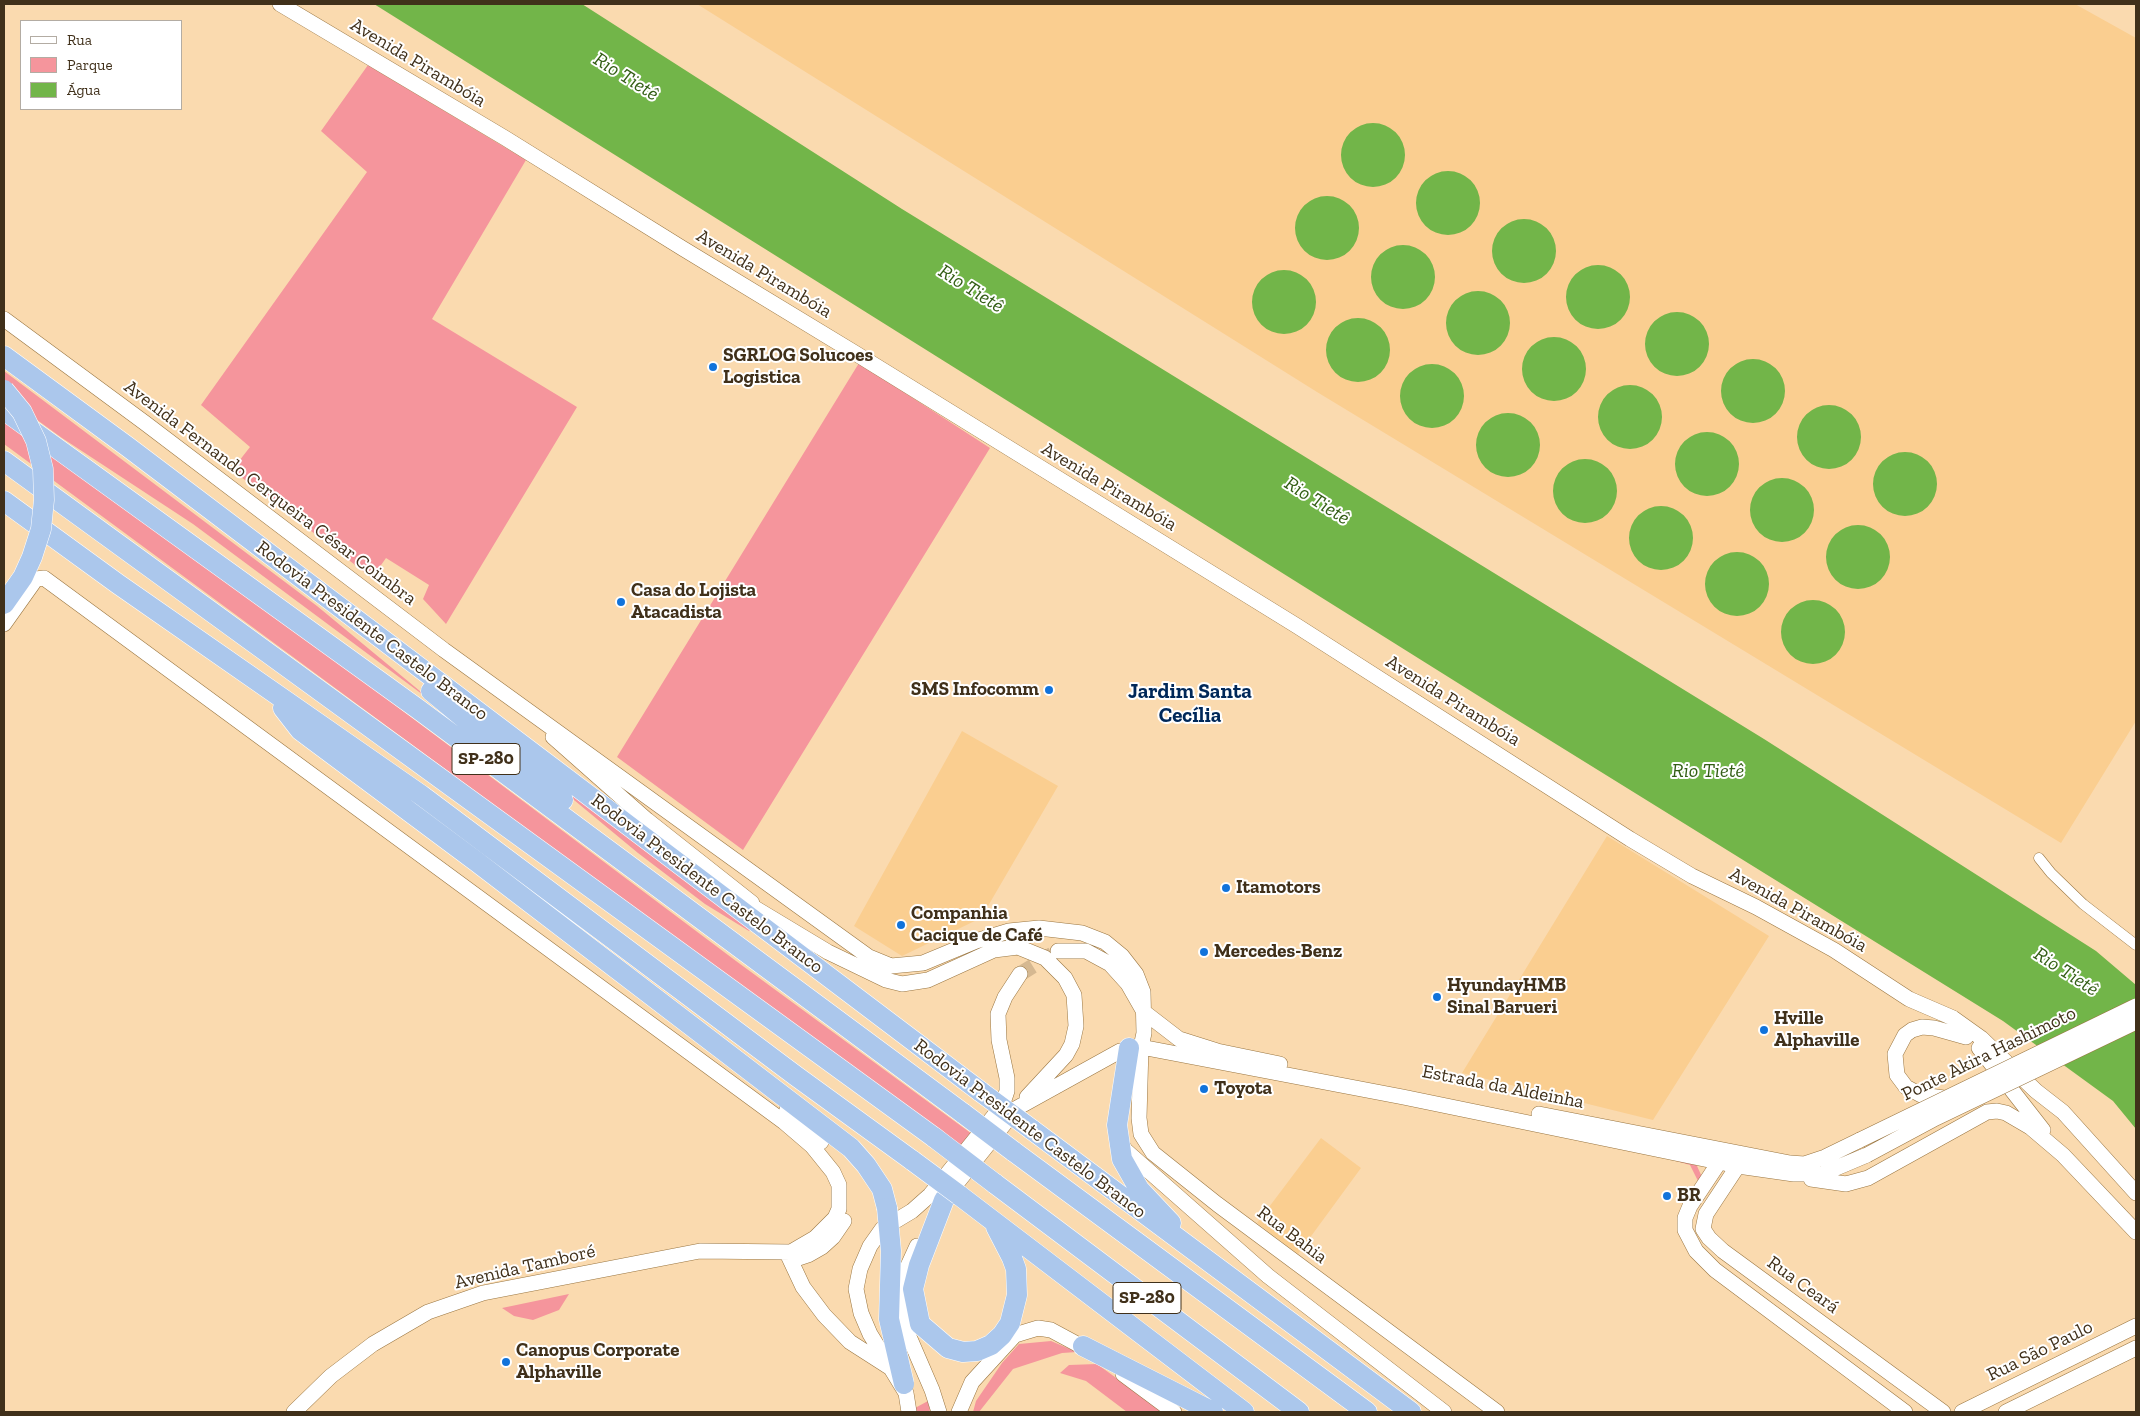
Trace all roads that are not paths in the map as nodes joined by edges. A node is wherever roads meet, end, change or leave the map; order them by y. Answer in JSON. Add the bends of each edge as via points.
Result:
{"nodes":[{"id":1,"x":278,"y":4,"type":"edge"},
{"id":2,"x":4,"y":319,"type":"edge"},
{"id":3,"x":4,"y":356,"type":"edge"},
{"id":4,"x":4,"y":390,"type":"edge"},
{"id":5,"x":4,"y":410,"type":"edge"},
{"id":6,"x":128,"y":447,"type":"junction"},
{"id":7,"x":4,"y":461,"type":"edge"},
{"id":8,"x":4,"y":501,"type":"edge"},
{"id":9,"x":4,"y":604,"type":"edge"},
{"id":10,"x":4,"y":624,"type":"edge"},
{"id":11,"x":271,"y":692,"type":"junction"},
{"id":12,"x":512,"y":698,"type":"junction"},
{"id":13,"x":644,"y":837,"type":"junction"},
{"id":14,"x":2039,"y":858,"type":"dead end"},
{"id":15,"x":698,"y":918,"type":"junction"},
{"id":16,"x":779,"y":924,"type":"junction"},
{"id":17,"x":2136,"y":945,"type":"edge"},
{"id":18,"x":1058,"y":951,"type":"tunnel mouth"},
{"id":19,"x":1020,"y":974,"type":"tunnel mouth"},
{"id":20,"x":1917,"y":1003,"type":"junction"},
{"id":21,"x":2136,"y":1006,"type":"edge"},
{"id":22,"x":1144,"y":1012,"type":"junction"},
{"id":23,"x":2136,"y":1022,"type":"edge"},
{"id":24,"x":1966,"y":1037,"type":"junction"},
{"id":25,"x":1179,"y":1038,"type":"junction"},
{"id":26,"x":1135,"y":1048,"type":"junction"},
{"id":27,"x":1168,"y":1052,"type":"junction"},
{"id":28,"x":754,"y":1076,"type":"junction"},
{"id":29,"x":1944,"y":1098,"type":"junction"},
{"id":30,"x":1017,"y":1108,"type":"junction"},
{"id":31,"x":2031,"y":1116,"type":"junction"},
{"id":32,"x":1118,"y":1138,"type":"junction"},
{"id":33,"x":1860,"y":1140,"type":"joint"},
{"id":34,"x":2093,"y":1146,"type":"junction"},
{"id":35,"x":1867,"y":1155,"type":"joint"},
{"id":36,"x":1724,"y":1156,"type":"junction"},
{"id":37,"x":1742,"y":1161,"type":"junction"},
{"id":38,"x":2071,"y":1163,"type":"junction"},
{"id":39,"x":1794,"y":1174,"type":"junction"},
{"id":40,"x":2136,"y":1193,"type":"edge"},
{"id":41,"x":944,"y":1200,"type":"junction"},
{"id":42,"x":986,"y":1215,"type":"junction"},
{"id":43,"x":2136,"y":1232,"type":"edge"},
{"id":44,"x":789,"y":1257,"type":"junction"},
{"id":45,"x":1210,"y":1264,"type":"junction"},
{"id":46,"x":1809,"y":1314,"type":"junction"},
{"id":47,"x":2136,"y":1326,"type":"edge"},
{"id":48,"x":1796,"y":1330,"type":"junction"},
{"id":49,"x":1083,"y":1346,"type":"junction"},
{"id":50,"x":2136,"y":1348,"type":"edge"},
{"id":51,"x":891,"y":1368,"type":"junction"},
{"id":52,"x":906,"y":1396,"type":"edge"},
{"id":53,"x":294,"y":1412,"type":"edge"},
{"id":54,"x":939,"y":1412,"type":"edge"},
{"id":55,"x":959,"y":1412,"type":"edge"},
{"id":56,"x":1174,"y":1412,"type":"edge"},
{"id":57,"x":1213,"y":1412,"type":"edge"},
{"id":58,"x":1244,"y":1412,"type":"edge"},
{"id":59,"x":1300,"y":1412,"type":"edge"},
{"id":60,"x":1367,"y":1412,"type":"edge"},
{"id":61,"x":1411,"y":1412,"type":"edge"},
{"id":62,"x":1444,"y":1412,"type":"edge"},
{"id":63,"x":1497,"y":1412,"type":"edge"},
{"id":64,"x":1905,"y":1412,"type":"edge"},
{"id":65,"x":1943,"y":1412,"type":"edge"},
{"id":66,"x":1962,"y":1412,"type":"edge"},
{"id":67,"x":2006,"y":1412,"type":"edge"}],
"edges":[{"from":1,"to":20,"type":"main road","name":"Avenida Pirambóia","via":[[287,19],[339,50],[358,51],[505,138],[1179,553],[1630,839],[1692,876],[1834,950]]},
{"from":2,"to":12,"type":"main road","name":"Avenida Fernando Cerqueira César Coimbra"},
{"from":3,"to":6,"type":"highway","name":"Rodovia Presidente Castelo Branco"},
{"from":4,"to":9,"type":"highway","bridge":true,"via":[[22,412],[36,441],[43,469],[44,500],[41,529],[32,557],[23,577]]},
{"from":5,"to":15,"type":"highway","name":"Rodovia Presidente Castelo Branco","number":"SP-280","via":[[418,709]]},
{"from":6,"to":13,"type":"highway","name":"Rodovia Presidente Castelo Branco"},
{"from":6,"to":15,"type":"highway","via":[[193,506],[424,685]]},
{"from":7,"to":59,"type":"highway","number":"SP-280","bridge":true,"via":[[935,1138]]},
{"from":8,"to":11,"type":"highway"},
{"from":10,"to":44,"type":"main road","via":[[36,579],[44,578],[736,1086],[812,1146],[839,1185],[839,1208],[826,1229]]},
{"from":11,"to":28,"type":"highway","via":[[292,720],[312,739]]},
{"from":11,"to":42,"type":"highway","bridge":true,"via":[[421,796]]},
{"from":12,"to":16,"type":"main road","via":[[586,768]]},
{"from":12,"to":22,"type":"main road","name":"Rua Bahia","via":[[869,957],[891,966],[924,963],[976,940],[1009,931],[1064,929],[1105,942],[1122,956],[1136,974],[1143,992]]},
{"from":13,"to":16,"type":"main road"},
{"from":13,"to":45,"type":"highway","name":"Rodovia Presidente Castelo Branco","bridge":true},
{"from":14,"to":17,"type":"street","via":[[2083,904]]},
{"from":15,"to":60,"type":"highway","name":"Rodovia Presidente Castelo Branco","number":"SP-280","bridge":true},
{"from":16,"to":30,"type":"main road","via":[[844,960],[902,984],[928,980],[994,950],[1018,947],[1045,958],[1066,978],[1074,995],[1076,1026],[1066,1055]]},
{"from":18,"to":22,"type":"main road","via":[[1086,951],[1110,964],[1128,984]]},
{"from":19,"to":51,"type":"main road","via":[[998,1014],[999,1040],[1007,1078],[1002,1106],[930,1195],[882,1230],[870,1246],[860,1269],[856,1289],[861,1313]]},
{"from":20,"to":24,"type":"main road"},
{"from":20,"to":34,"type":"main road","via":[[1941,1011],[1972,1031],[2063,1112]]},
{"from":21,"to":29,"type":"main road","name":"Ponte Akira Hashimoto","bridge":true},
{"from":22,"to":25,"type":"main road","name":"Estrada da Aldeinha"},
{"from":22,"to":26,"type":"main road","name":"Rua Bahia"},
{"from":23,"to":35,"type":"main road","name":"Ponte Akira Hashimoto","bridge":true,"via":[[1936,1118]]},
{"from":24,"to":29,"type":"main road","via":[[1922,1027],[1905,1036],[1895,1054],[1897,1075],[1906,1087],[1922,1095]]},
{"from":24,"to":31,"type":"main road","via":[[1988,1057]]},
{"from":25,"to":27,"type":"main road"},
{"from":25,"to":36,"type":"main road","name":"Estrada da Aldeinha","via":[[1258,1060]]},
{"from":26,"to":27,"type":"main road","name":"Estrada da Aldeinha"},
{"from":26,"to":30,"type":"main road"},
{"from":26,"to":32,"type":"highway","via":[[1120,1107]]},
{"from":26,"to":63,"type":"main road","name":"Rua Bahia","via":[[1138,1118],[1141,1134],[1153,1153]]},
{"from":27,"to":36,"type":"main road","name":"Estrada da Aldeinha"},
{"from":28,"to":44,"type":"main road","via":[[824,1145],[843,1174],[850,1194],[848,1212],[833,1237],[815,1252]]},
{"from":28,"to":52,"type":"highway","bridge":true,"via":[[850,1148],[882,1190],[891,1233],[889,1319]]},
{"from":29,"to":33,"type":"main road","name":"Ponte Akira Hashimoto","bridge":true},
{"from":30,"to":41,"type":"main road"},
{"from":31,"to":34,"type":"main road","via":[[2041,1106],[2054,1108]]},
{"from":31,"to":38,"type":"main road"},
{"from":32,"to":45,"type":"highway","via":[[1122,1159],[1139,1189]]},
{"from":32,"to":62,"type":"main road","via":[[1125,1150],[1268,1276]]},
{"from":33,"to":37,"type":"main road","name":"Estrada da Aldeinha","via":[[1804,1164]]},
{"from":34,"to":40,"type":"main road"},
{"from":35,"to":39,"type":"main road","name":"Estrada da Aldeinha","via":[[1822,1174]]},
{"from":36,"to":37,"type":"main road","name":"Estrada da Aldeinha"},
{"from":36,"to":48,"type":"main road","via":[[1690,1206],[1685,1218],[1689,1240],[1715,1270]]},
{"from":37,"to":39,"type":"main road","name":"Estrada da Aldeinha"},
{"from":37,"to":46,"type":"main road","name":"Rua Ceará","via":[[1706,1214],[1704,1229],[1723,1251]]},
{"from":38,"to":39,"type":"main road","via":[[2030,1127],[1998,1111],[1987,1112],[1856,1182],[1821,1182]]},
{"from":38,"to":43,"type":"main road"},
{"from":41,"to":42,"type":"highway","via":[[913,1289],[920,1324],[948,1348],[963,1352],[991,1345],[1002,1335],[1015,1309],[1016,1270],[1006,1244]]},
{"from":41,"to":54,"type":"main road","via":[[906,1270],[902,1303],[907,1332]]},
{"from":42,"to":58,"type":"highway"},
{"from":44,"to":51,"type":"main road","via":[[805,1290],[824,1315],[850,1342]]},
{"from":44,"to":53,"type":"main road","name":"Avenida Tamboré","via":[[700,1251],[493,1291],[437,1309],[373,1344],[331,1376]]},
{"from":45,"to":61,"type":"highway","name":"Rodovia Presidente Castelo Branco"},
{"from":46,"to":48,"type":"main road"},
{"from":46,"to":65,"type":"main road","name":"Rua Ceará"},
{"from":47,"to":66,"type":"main road","name":"Rua São Paulo"},
{"from":48,"to":64,"type":"main road"},
{"from":49,"to":55,"type":"main road","via":[[1051,1330],[1038,1328],[1015,1335],[972,1382]]},
{"from":49,"to":56,"type":"main road"},
{"from":49,"to":57,"type":"highway"},
{"from":50,"to":67,"type":"main road"},
{"from":51,"to":52,"type":"main road"}]}
